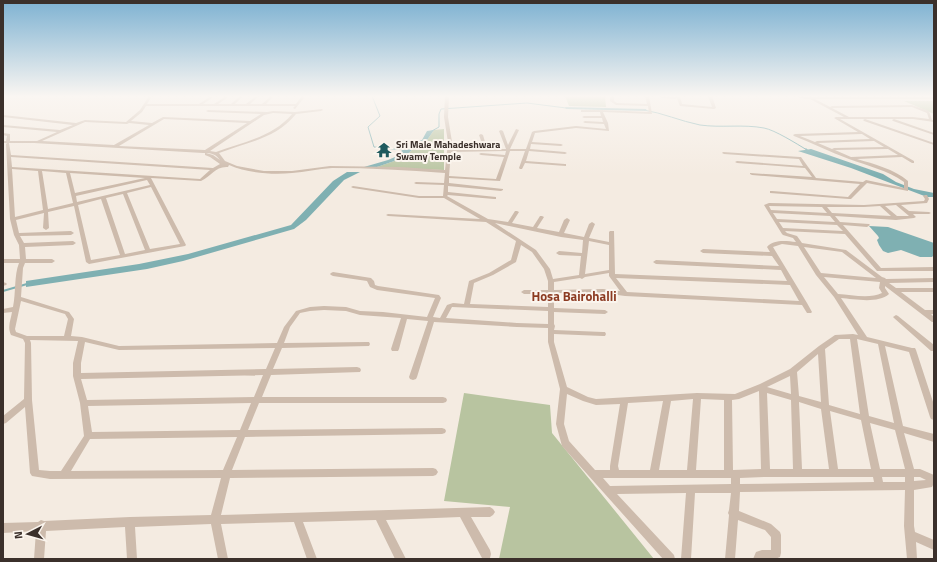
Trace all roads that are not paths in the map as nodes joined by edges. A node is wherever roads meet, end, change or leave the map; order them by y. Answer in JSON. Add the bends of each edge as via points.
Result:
{"nodes":[{"id":1,"x":60,"y":122,"type":"edge"},
{"id":2,"x":83,"y":122,"type":"edge"},
{"id":3,"x":112,"y":122,"type":"edge"},
{"id":4,"x":157,"y":122,"type":"edge"},
{"id":5,"x":252,"y":122,"type":"edge"},
{"id":6,"x":284,"y":122,"type":"edge"},
{"id":7,"x":447,"y":122,"type":"edge"},
{"id":8,"x":590,"y":122,"type":"edge"},
{"id":9,"x":844,"y":122,"type":"edge"},
{"id":10,"x":873,"y":122,"type":"edge"},
{"id":11,"x":899,"y":122,"type":"edge"},
{"id":12,"x":128,"y":123,"type":"junction"},
{"id":13,"x":606,"y":123,"type":"joint"},
{"id":14,"x":77,"y":124,"type":"junction"},
{"id":15,"x":153,"y":124,"type":"junction"},
{"id":16,"x":3,"y":126,"type":"edge"},
{"id":17,"x":123,"y":127,"type":"dead end"},
{"id":18,"x":517,"y":130,"type":"dead end"},
{"id":19,"x":61,"y":131,"type":"junction"},
{"id":20,"x":501,"y":131,"type":"dead end"},
{"id":21,"x":863,"y":133,"type":"junction"},
{"id":22,"x":3,"y":134,"type":"edge"},
{"id":23,"x":934,"y":134,"type":"edge"},
{"id":24,"x":481,"y":135,"type":"dead end"},
{"id":25,"x":876,"y":140,"type":"junction"},
{"id":26,"x":37,"y":142,"type":"junction"},
{"id":27,"x":813,"y":142,"type":"junction"},
{"id":28,"x":6,"y":143,"type":"edge"},
{"id":29,"x":530,"y":143,"type":"junction"},
{"id":30,"x":934,"y":144,"type":"edge"},
{"id":31,"x":560,"y":145,"type":"dead end"},
{"id":32,"x":114,"y":146,"type":"junction"},
{"id":33,"x":889,"y":148,"type":"junction"},
{"id":34,"x":486,"y":150,"type":"junction"},
{"id":35,"x":508,"y":150,"type":"junction"},
{"id":36,"x":528,"y":150,"type":"junction"},
{"id":37,"x":830,"y":150,"type":"junction"},
{"id":38,"x":450,"y":151,"type":"junction"},
{"id":39,"x":204,"y":153,"type":"junction"},
{"id":40,"x":216,"y":153,"type":"junction"},
{"id":41,"x":724,"y":153,"type":"dead end"},
{"id":42,"x":565,"y":154,"type":"dead end"},
{"id":43,"x":8,"y":156,"type":"junction"},
{"id":44,"x":507,"y":156,"type":"junction"},
{"id":45,"x":903,"y":156,"type":"junction"},
{"id":46,"x":850,"y":158,"type":"junction"},
{"id":47,"x":523,"y":162,"type":"junction"},
{"id":48,"x":737,"y":162,"type":"dead end"},
{"id":49,"x":913,"y":162,"type":"dead end"},
{"id":50,"x":222,"y":165,"type":"dead end"},
{"id":51,"x":565,"y":165,"type":"dead end"},
{"id":52,"x":3,"y":166,"type":"edge"},
{"id":53,"x":9,"y":167,"type":"junction"},
{"id":54,"x":806,"y":167,"type":"junction"},
{"id":55,"x":521,"y":168,"type":"dead end"},
{"id":56,"x":214,"y":169,"type":"junction"},
{"id":57,"x":348,"y":169,"type":"junction"},
{"id":58,"x":40,"y":170,"type":"junction"},
{"id":59,"x":68,"y":172,"type":"junction"},
{"id":60,"x":448,"y":174,"type":"junction"},
{"id":61,"x":752,"y":174,"type":"dead end"},
{"id":62,"x":148,"y":178,"type":"junction"},
{"id":63,"x":816,"y":179,"type":"junction"},
{"id":64,"x":416,"y":183,"type":"dead end"},
{"id":65,"x":864,"y":183,"type":"junction"},
{"id":66,"x":446,"y":184,"type":"junction"},
{"id":67,"x":151,"y":186,"type":"junction"},
{"id":68,"x":353,"y":187,"type":"dead end"},
{"id":69,"x":501,"y":190,"type":"dead end"},
{"id":70,"x":124,"y":192,"type":"junction"},
{"id":71,"x":772,"y":192,"type":"dead end"},
{"id":72,"x":74,"y":195,"type":"junction"},
{"id":73,"x":445,"y":195,"type":"junction"},
{"id":74,"x":925,"y":196,"type":"dead end"},
{"id":75,"x":103,"y":197,"type":"junction"},
{"id":76,"x":494,"y":198,"type":"dead end"},
{"id":77,"x":76,"y":204,"type":"junction"},
{"id":78,"x":897,"y":204,"type":"junction"},
{"id":79,"x":823,"y":205,"type":"junction"},
{"id":80,"x":880,"y":205,"type":"junction"},
{"id":81,"x":864,"y":206,"type":"junction"},
{"id":82,"x":46,"y":211,"type":"junction"},
{"id":83,"x":770,"y":211,"type":"junction"},
{"id":84,"x":517,"y":212,"type":"dead end"},
{"id":85,"x":908,"y":212,"type":"junction"},
{"id":86,"x":929,"y":213,"type":"dead end"},
{"id":87,"x":388,"y":215,"type":"dead end"},
{"id":88,"x":832,"y":215,"type":"junction"},
{"id":89,"x":542,"y":217,"type":"dead end"},
{"id":90,"x":876,"y":217,"type":"junction"},
{"id":91,"x":896,"y":218,"type":"junction"},
{"id":92,"x":13,"y":219,"type":"junction"},
{"id":93,"x":485,"y":220,"type":"junction"},
{"id":94,"x":567,"y":220,"type":"dead end"},
{"id":95,"x":777,"y":220,"type":"junction"},
{"id":96,"x":509,"y":224,"type":"junction"},
{"id":97,"x":592,"y":224,"type":"dead end"},
{"id":98,"x":840,"y":224,"type":"junction"},
{"id":99,"x":867,"y":225,"type":"dead end"},
{"id":100,"x":46,"y":228,"type":"dead end"},
{"id":101,"x":534,"y":229,"type":"junction"},
{"id":102,"x":782,"y":229,"type":"junction"},
{"id":103,"x":612,"y":232,"type":"dead end"},
{"id":104,"x":71,"y":233,"type":"dead end"},
{"id":105,"x":848,"y":233,"type":"junction"},
{"id":106,"x":17,"y":235,"type":"junction"},
{"id":107,"x":561,"y":235,"type":"junction"},
{"id":108,"x":586,"y":240,"type":"junction"},
{"id":109,"x":519,"y":241,"type":"junction"},
{"id":110,"x":73,"y":243,"type":"dead end"},
{"id":111,"x":612,"y":244,"type":"junction"},
{"id":112,"x":799,"y":244,"type":"junction"},
{"id":113,"x":22,"y":245,"type":"junction"},
{"id":114,"x":148,"y":251,"type":"junction"},
{"id":115,"x":703,"y":251,"type":"dead end"},
{"id":116,"x":559,"y":252,"type":"dead end"},
{"id":117,"x":774,"y":254,"type":"junction"},
{"id":118,"x":584,"y":255,"type":"junction"},
{"id":119,"x":123,"y":256,"type":"junction"},
{"id":120,"x":3,"y":261,"type":"edge"},
{"id":121,"x":23,"y":261,"type":"junction"},
{"id":122,"x":52,"y":261,"type":"dead end"},
{"id":123,"x":656,"y":262,"type":"dead end"},
{"id":124,"x":783,"y":268,"type":"junction"},
{"id":125,"x":934,"y":269,"type":"edge"},
{"id":126,"x":879,"y":270,"type":"junction"},
{"id":127,"x":334,"y":274,"type":"dead end"},
{"id":128,"x":612,"y":274,"type":"junction"},
{"id":129,"x":819,"y":275,"type":"junction"},
{"id":130,"x":582,"y":277,"type":"junction"},
{"id":131,"x":934,"y":280,"type":"edge"},
{"id":132,"x":551,"y":281,"type":"junction"},
{"id":133,"x":884,"y":281,"type":"junction"},
{"id":134,"x":792,"y":283,"type":"junction"},
{"id":135,"x":896,"y":290,"type":"junction"},
{"id":136,"x":934,"y":290,"type":"edge"},
{"id":137,"x":524,"y":292,"type":"dead end"},
{"id":138,"x":551,"y":292,"type":"junction"},
{"id":139,"x":625,"y":294,"type":"junction"},
{"id":140,"x":836,"y":296,"type":"junction"},
{"id":141,"x":18,"y":298,"type":"junction"},
{"id":142,"x":804,"y":303,"type":"junction"},
{"id":143,"x":467,"y":305,"type":"junction"},
{"id":144,"x":15,"y":309,"type":"junction"},
{"id":145,"x":551,"y":310,"type":"junction"},
{"id":146,"x":3,"y":311,"type":"edge"},
{"id":147,"x":605,"y":312,"type":"dead end"},
{"id":148,"x":809,"y":312,"type":"dead end"},
{"id":149,"x":924,"y":312,"type":"junction"},
{"id":150,"x":934,"y":312,"type":"edge"},
{"id":151,"x":405,"y":316,"type":"junction"},
{"id":152,"x":896,"y":317,"type":"dead end"},
{"id":153,"x":431,"y":319,"type":"junction"},
{"id":154,"x":442,"y":320,"type":"junction"},
{"id":155,"x":934,"y":320,"type":"edge"},
{"id":156,"x":552,"y":329,"type":"junction"},
{"id":157,"x":603,"y":334,"type":"dead end"},
{"id":158,"x":853,"y":336,"type":"junction"},
{"id":159,"x":26,"y":338,"type":"junction"},
{"id":160,"x":864,"y":338,"type":"junction"},
{"id":161,"x":67,"y":339,"type":"junction"},
{"id":162,"x":82,"y":339,"type":"junction"},
{"id":163,"x":881,"y":342,"type":"junction"},
{"id":164,"x":280,"y":344,"type":"junction"},
{"id":165,"x":367,"y":344,"type":"dead end"},
{"id":166,"x":820,"y":348,"type":"junction"},
{"id":167,"x":395,"y":349,"type":"dead end"},
{"id":168,"x":934,"y":349,"type":"edge"},
{"id":169,"x":357,"y":370,"type":"dead end"},
{"id":170,"x":269,"y":371,"type":"junction"},
{"id":171,"x":793,"y":371,"type":"junction"},
{"id":172,"x":77,"y":376,"type":"junction"},
{"id":173,"x":413,"y":377,"type":"dead end"},
{"id":174,"x":763,"y":388,"type":"junction"},
{"id":175,"x":564,"y":389,"type":"junction"},
{"id":176,"x":697,"y":396,"type":"junction"},
{"id":177,"x":728,"y":397,"type":"junction"},
{"id":178,"x":668,"y":398,"type":"junction"},
{"id":179,"x":795,"y":398,"type":"junction"},
{"id":180,"x":28,"y":400,"type":"junction"},
{"id":181,"x":256,"y":400,"type":"junction"},
{"id":182,"x":443,"y":400,"type":"dead end"},
{"id":183,"x":624,"y":401,"type":"junction"},
{"id":184,"x":84,"y":403,"type":"junction"},
{"id":185,"x":825,"y":406,"type":"junction"},
{"id":186,"x":934,"y":417,"type":"edge"},
{"id":187,"x":866,"y":419,"type":"junction"},
{"id":188,"x":3,"y":421,"type":"edge"},
{"id":189,"x":899,"y":428,"type":"junction"},
{"id":190,"x":442,"y":431,"type":"dead end"},
{"id":191,"x":242,"y":435,"type":"junction"},
{"id":192,"x":88,"y":436,"type":"junction"},
{"id":193,"x":934,"y":438,"type":"edge"},
{"id":194,"x":433,"y":472,"type":"dead end"},
{"id":195,"x":876,"y":473,"type":"junction"},
{"id":196,"x":910,"y":473,"type":"junction"},
{"id":197,"x":64,"y":474,"type":"junction"},
{"id":198,"x":226,"y":474,"type":"junction"},
{"id":199,"x":593,"y":474,"type":"junction"},
{"id":200,"x":616,"y":474,"type":"junction"},
{"id":201,"x":654,"y":474,"type":"junction"},
{"id":202,"x":691,"y":474,"type":"junction"},
{"id":203,"x":732,"y":474,"type":"junction"},
{"id":204,"x":766,"y":474,"type":"junction"},
{"id":205,"x":798,"y":474,"type":"junction"},
{"id":206,"x":834,"y":474,"type":"junction"},
{"id":207,"x":933,"y":479,"type":"edge"},
{"id":208,"x":880,"y":486,"type":"junction"},
{"id":209,"x":909,"y":486,"type":"junction"},
{"id":210,"x":736,"y":488,"type":"junction"},
{"id":211,"x":691,"y":489,"type":"junction"},
{"id":212,"x":607,"y":490,"type":"junction"},
{"id":213,"x":490,"y":512,"type":"dead end"},
{"id":214,"x":734,"y":512,"type":"junction"},
{"id":215,"x":463,"y":513,"type":"junction"},
{"id":216,"x":379,"y":516,"type":"junction"},
{"id":217,"x":297,"y":518,"type":"junction"},
{"id":218,"x":215,"y":520,"type":"junction"},
{"id":219,"x":130,"y":522,"type":"junction"},
{"id":220,"x":41,"y":525,"type":"junction"},
{"id":221,"x":3,"y":528,"type":"edge"},
{"id":222,"x":910,"y":535,"type":"junction"},
{"id":223,"x":934,"y":545,"type":"edge"},
{"id":224,"x":486,"y":554,"type":"dead end"},
{"id":225,"x":39,"y":559,"type":"edge"},
{"id":226,"x":132,"y":559,"type":"edge"},
{"id":227,"x":223,"y":559,"type":"edge"},
{"id":228,"x":312,"y":559,"type":"edge"},
{"id":229,"x":401,"y":559,"type":"edge"},
{"id":230,"x":670,"y":559,"type":"edge"},
{"id":231,"x":686,"y":559,"type":"edge"},
{"id":232,"x":730,"y":559,"type":"edge"},
{"id":233,"x":758,"y":559,"type":"edge"},
{"id":234,"x":912,"y":559,"type":"edge"}],
"edges":[{"from":1,"to":14,"type":"street"},
{"from":2,"to":14,"type":"street"},
{"from":3,"to":12,"type":"street"},
{"from":4,"to":15,"type":"street"},
{"from":5,"to":39,"type":"street"},
{"from":6,"to":40,"type":"street","via":[[274,133]]},
{"from":7,"to":38,"type":"street"},
{"from":8,"to":13,"type":"street"},
{"from":9,"to":21,"type":"street"},
{"from":10,"to":30,"type":"street"},
{"from":11,"to":23,"type":"street"},
{"from":12,"to":15,"type":"street"},
{"from":12,"to":17,"type":"street"},
{"from":13,"to":29,"type":"street","via":[[608,130],[580,127],[535,131]]},
{"from":14,"to":19,"type":"street"},
{"from":15,"to":32,"type":"street"},
{"from":16,"to":19,"type":"street"},
{"from":18,"to":35,"type":"street"},
{"from":19,"to":26,"type":"street"},
{"from":20,"to":35,"type":"street"},
{"from":21,"to":25,"type":"street"},
{"from":21,"to":27,"type":"street","via":[[795,135]]},
{"from":22,"to":28,"type":"street","via":[[8,135]]},
{"from":24,"to":34,"type":"street"},
{"from":25,"to":27,"type":"street"},
{"from":25,"to":33,"type":"street"},
{"from":26,"to":28,"type":"street"},
{"from":26,"to":32,"type":"street"},
{"from":27,"to":37,"type":"street"},
{"from":28,"to":39,"type":"street"},
{"from":28,"to":43,"type":"street"},
{"from":29,"to":31,"type":"street"},
{"from":29,"to":36,"type":"street"},
{"from":32,"to":39,"type":"street"},
{"from":33,"to":37,"type":"street"},
{"from":33,"to":45,"type":"street"},
{"from":34,"to":35,"type":"street"},
{"from":34,"to":38,"type":"street"},
{"from":35,"to":36,"type":"street"},
{"from":35,"to":44,"type":"street"},
{"from":36,"to":42,"type":"street"},
{"from":36,"to":47,"type":"street"},
{"from":37,"to":46,"type":"street"},
{"from":38,"to":44,"type":"street"},
{"from":38,"to":60,"type":"street"},
{"from":39,"to":40,"type":"street"},
{"from":39,"to":57,"type":"street","via":[[212,155],[220,163],[231,168],[255,174],[284,175]]},
{"from":40,"to":57,"type":"street","via":[[224,162],[258,172],[324,167]]},
{"from":41,"to":54,"type":"street","via":[[800,158]]},
{"from":43,"to":53,"type":"street"},
{"from":43,"to":56,"type":"street"},
{"from":44,"to":60,"type":"street","via":[[498,180]]},
{"from":45,"to":46,"type":"street"},
{"from":45,"to":49,"type":"street"},
{"from":46,"to":65,"type":"street","via":[[901,177],[906,180],[906,188],[866,181]]},
{"from":47,"to":51,"type":"street"},
{"from":47,"to":55,"type":"street"},
{"from":48,"to":54,"type":"street"},
{"from":50,"to":56,"type":"street"},
{"from":52,"to":53,"type":"street"},
{"from":53,"to":58,"type":"street"},
{"from":53,"to":92,"type":"street"},
{"from":54,"to":63,"type":"street"},
{"from":56,"to":62,"type":"street","via":[[201,180]]},
{"from":57,"to":60,"type":"street"},
{"from":58,"to":59,"type":"street"},
{"from":58,"to":82,"type":"street"},
{"from":59,"to":62,"type":"street"},
{"from":59,"to":72,"type":"street"},
{"from":60,"to":66,"type":"street"},
{"from":61,"to":63,"type":"street"},
{"from":62,"to":67,"type":"street"},
{"from":62,"to":72,"type":"street"},
{"from":63,"to":65,"type":"street"},
{"from":64,"to":66,"type":"street"},
{"from":65,"to":71,"type":"street","via":[[849,198]]},
{"from":66,"to":69,"type":"street"},
{"from":66,"to":73,"type":"street"},
{"from":67,"to":70,"type":"street"},
{"from":67,"to":114,"type":"street","via":[[183,245]]},
{"from":68,"to":73,"type":"street","via":[[419,197]]},
{"from":70,"to":75,"type":"street"},
{"from":70,"to":114,"type":"street"},
{"from":72,"to":77,"type":"street"},
{"from":73,"to":76,"type":"street"},
{"from":73,"to":93,"type":"street"},
{"from":74,"to":78,"type":"street","via":[[925,202]]},
{"from":75,"to":77,"type":"street"},
{"from":75,"to":119,"type":"street"},
{"from":77,"to":82,"type":"street"},
{"from":77,"to":119,"type":"street","via":[[89,262]]},
{"from":78,"to":80,"type":"street"},
{"from":78,"to":85,"type":"street"},
{"from":79,"to":81,"type":"street"},
{"from":79,"to":83,"type":"street","via":[[767,204]]},
{"from":79,"to":88,"type":"street"},
{"from":80,"to":81,"type":"street"},
{"from":80,"to":91,"type":"street"},
{"from":81,"to":90,"type":"street"},
{"from":82,"to":92,"type":"street"},
{"from":82,"to":100,"type":"street"},
{"from":83,"to":88,"type":"street"},
{"from":83,"to":95,"type":"street"},
{"from":84,"to":96,"type":"street"},
{"from":85,"to":86,"type":"street"},
{"from":85,"to":91,"type":"street","via":[[914,217]]},
{"from":87,"to":93,"type":"street"},
{"from":88,"to":90,"type":"street"},
{"from":88,"to":98,"type":"street"},
{"from":89,"to":101,"type":"street"},
{"from":90,"to":91,"type":"street"},
{"from":92,"to":106,"type":"street"},
{"from":93,"to":96,"type":"street"},
{"from":93,"to":109,"type":"street"},
{"from":94,"to":107,"type":"street"},
{"from":95,"to":98,"type":"street"},
{"from":95,"to":102,"type":"street"},
{"from":96,"to":101,"type":"street"},
{"from":97,"to":108,"type":"street"},
{"from":98,"to":99,"type":"street"},
{"from":98,"to":105,"type":"street"},
{"from":101,"to":107,"type":"street"},
{"from":102,"to":105,"type":"street"},
{"from":102,"to":112,"type":"street","via":[[787,235],[795,237]]},
{"from":103,"to":111,"type":"street"},
{"from":104,"to":106,"type":"street"},
{"from":105,"to":126,"type":"street"},
{"from":106,"to":113,"type":"street"},
{"from":107,"to":108,"type":"street"},
{"from":108,"to":111,"type":"street"},
{"from":108,"to":118,"type":"street"},
{"from":109,"to":132,"type":"street","via":[[534,251],[547,269]]},
{"from":109,"to":143,"type":"street","via":[[514,261],[471,282]]},
{"from":110,"to":113,"type":"street"},
{"from":111,"to":128,"type":"street"},
{"from":112,"to":117,"type":"street","via":[[782,242],[772,245],[770,247]]},
{"from":112,"to":129,"type":"street"},
{"from":112,"to":133,"type":"street","via":[[844,251]]},
{"from":113,"to":121,"type":"street"},
{"from":114,"to":119,"type":"street"},
{"from":115,"to":117,"type":"street"},
{"from":116,"to":118,"type":"street"},
{"from":117,"to":124,"type":"street"},
{"from":118,"to":130,"type":"street"},
{"from":120,"to":121,"type":"street"},
{"from":121,"to":122,"type":"street"},
{"from":121,"to":141,"type":"street","via":[[20,268]]},
{"from":123,"to":124,"type":"street"},
{"from":124,"to":134,"type":"street"},
{"from":125,"to":126,"type":"street"},
{"from":126,"to":133,"type":"street"},
{"from":127,"to":153,"type":"street","via":[[369,279],[372,286],[377,288],[437,296]]},
{"from":128,"to":130,"type":"street"},
{"from":128,"to":134,"type":"street"},
{"from":128,"to":139,"type":"street"},
{"from":129,"to":133,"type":"street"},
{"from":129,"to":140,"type":"street"},
{"from":130,"to":132,"type":"street"},
{"from":131,"to":133,"type":"street"},
{"from":132,"to":138,"type":"street"},
{"from":133,"to":135,"type":"street"},
{"from":133,"to":140,"type":"street","via":[[882,288],[886,294],[883,296]]},
{"from":134,"to":142,"type":"street"},
{"from":135,"to":136,"type":"street"},
{"from":135,"to":149,"type":"street"},
{"from":137,"to":138,"type":"street"},
{"from":138,"to":139,"type":"street","via":[[598,291]]},
{"from":138,"to":145,"type":"street"},
{"from":139,"to":142,"type":"street"},
{"from":140,"to":160,"type":"street"},
{"from":141,"to":144,"type":"street"},
{"from":141,"to":161,"type":"street","via":[[66,313],[71,319]]},
{"from":142,"to":148,"type":"street"},
{"from":143,"to":145,"type":"street"},
{"from":143,"to":154,"type":"street","via":[[450,305]]},
{"from":144,"to":146,"type":"street"},
{"from":144,"to":159,"type":"street","via":[[13,333]]},
{"from":145,"to":147,"type":"street"},
{"from":145,"to":156,"type":"street"},
{"from":149,"to":150,"type":"street"},
{"from":149,"to":155,"type":"street"},
{"from":151,"to":153,"type":"street"},
{"from":151,"to":164,"type":"street","via":[[360,314],[335,308],[302,310],[287,327]]},
{"from":151,"to":167,"type":"street"},
{"from":152,"to":168,"type":"street"},
{"from":153,"to":154,"type":"street"},
{"from":153,"to":173,"type":"street"},
{"from":154,"to":156,"type":"street"},
{"from":156,"to":157,"type":"street"},
{"from":156,"to":175,"type":"street","via":[[551,342]]},
{"from":158,"to":160,"type":"street"},
{"from":158,"to":166,"type":"street","via":[[837,336]]},
{"from":158,"to":187,"type":"street"},
{"from":159,"to":161,"type":"street"},
{"from":159,"to":180,"type":"street"},
{"from":160,"to":163,"type":"street"},
{"from":161,"to":162,"type":"street"},
{"from":162,"to":164,"type":"street","via":[[119,348]]},
{"from":162,"to":172,"type":"street"},
{"from":163,"to":186,"type":"street","via":[[910,348],[913,351]]},
{"from":163,"to":189,"type":"street"},
{"from":164,"to":165,"type":"street"},
{"from":164,"to":170,"type":"street"},
{"from":166,"to":171,"type":"street"},
{"from":166,"to":185,"type":"street","via":[[823,359]]},
{"from":169,"to":170,"type":"street"},
{"from":170,"to":172,"type":"street"},
{"from":170,"to":181,"type":"street"},
{"from":171,"to":174,"type":"street"},
{"from":171,"to":179,"type":"street"},
{"from":172,"to":184,"type":"street"},
{"from":174,"to":177,"type":"street"},
{"from":174,"to":179,"type":"street"},
{"from":174,"to":204,"type":"street"},
{"from":175,"to":183,"type":"street","via":[[596,402]]},
{"from":175,"to":199,"type":"street","via":[[560,424],[565,443]]},
{"from":176,"to":177,"type":"street"},
{"from":176,"to":178,"type":"street"},
{"from":176,"to":202,"type":"street"},
{"from":177,"to":203,"type":"street"},
{"from":178,"to":183,"type":"street"},
{"from":178,"to":201,"type":"street"},
{"from":179,"to":185,"type":"street"},
{"from":179,"to":205,"type":"street"},
{"from":180,"to":188,"type":"street"},
{"from":180,"to":197,"type":"street","via":[[35,472]]},
{"from":181,"to":182,"type":"street"},
{"from":181,"to":184,"type":"street"},
{"from":181,"to":191,"type":"street"},
{"from":183,"to":200,"type":"street","via":[[614,466]]},
{"from":184,"to":192,"type":"street"},
{"from":185,"to":187,"type":"street"},
{"from":185,"to":206,"type":"street"},
{"from":187,"to":189,"type":"street"},
{"from":187,"to":195,"type":"street"},
{"from":189,"to":193,"type":"street"},
{"from":189,"to":196,"type":"street"},
{"from":190,"to":191,"type":"street"},
{"from":191,"to":192,"type":"street"},
{"from":191,"to":198,"type":"street"},
{"from":192,"to":197,"type":"street"},
{"from":194,"to":198,"type":"street"},
{"from":195,"to":196,"type":"street"},
{"from":195,"to":206,"type":"street"},
{"from":195,"to":208,"type":"street"},
{"from":196,"to":207,"type":"street","via":[[920,473]]},
{"from":196,"to":209,"type":"street"},
{"from":197,"to":198,"type":"street"},
{"from":198,"to":218,"type":"street"},
{"from":199,"to":200,"type":"street"},
{"from":199,"to":212,"type":"street"},
{"from":200,"to":201,"type":"street"},
{"from":201,"to":202,"type":"street"},
{"from":202,"to":203,"type":"street"},
{"from":203,"to":204,"type":"street"},
{"from":203,"to":210,"type":"street"},
{"from":204,"to":205,"type":"street"},
{"from":205,"to":206,"type":"street"},
{"from":207,"to":209,"type":"street","via":[[929,484]]},
{"from":208,"to":209,"type":"street"},
{"from":208,"to":210,"type":"street"},
{"from":209,"to":222,"type":"street"},
{"from":210,"to":211,"type":"street"},
{"from":210,"to":214,"type":"street"},
{"from":211,"to":212,"type":"street"},
{"from":211,"to":231,"type":"street"},
{"from":212,"to":230,"type":"street"},
{"from":213,"to":215,"type":"street"},
{"from":214,"to":232,"type":"street"},
{"from":214,"to":233,"type":"street","via":[[768,527],[776,535],[776,553],[762,555]]},
{"from":215,"to":216,"type":"street"},
{"from":215,"to":224,"type":"street"},
{"from":216,"to":217,"type":"street"},
{"from":216,"to":229,"type":"street"},
{"from":217,"to":218,"type":"street"},
{"from":217,"to":228,"type":"street"},
{"from":218,"to":219,"type":"street"},
{"from":218,"to":227,"type":"street"},
{"from":219,"to":220,"type":"street"},
{"from":219,"to":226,"type":"street"},
{"from":220,"to":221,"type":"street"},
{"from":220,"to":225,"type":"street"},
{"from":222,"to":223,"type":"street"},
{"from":222,"to":234,"type":"street"}]}
